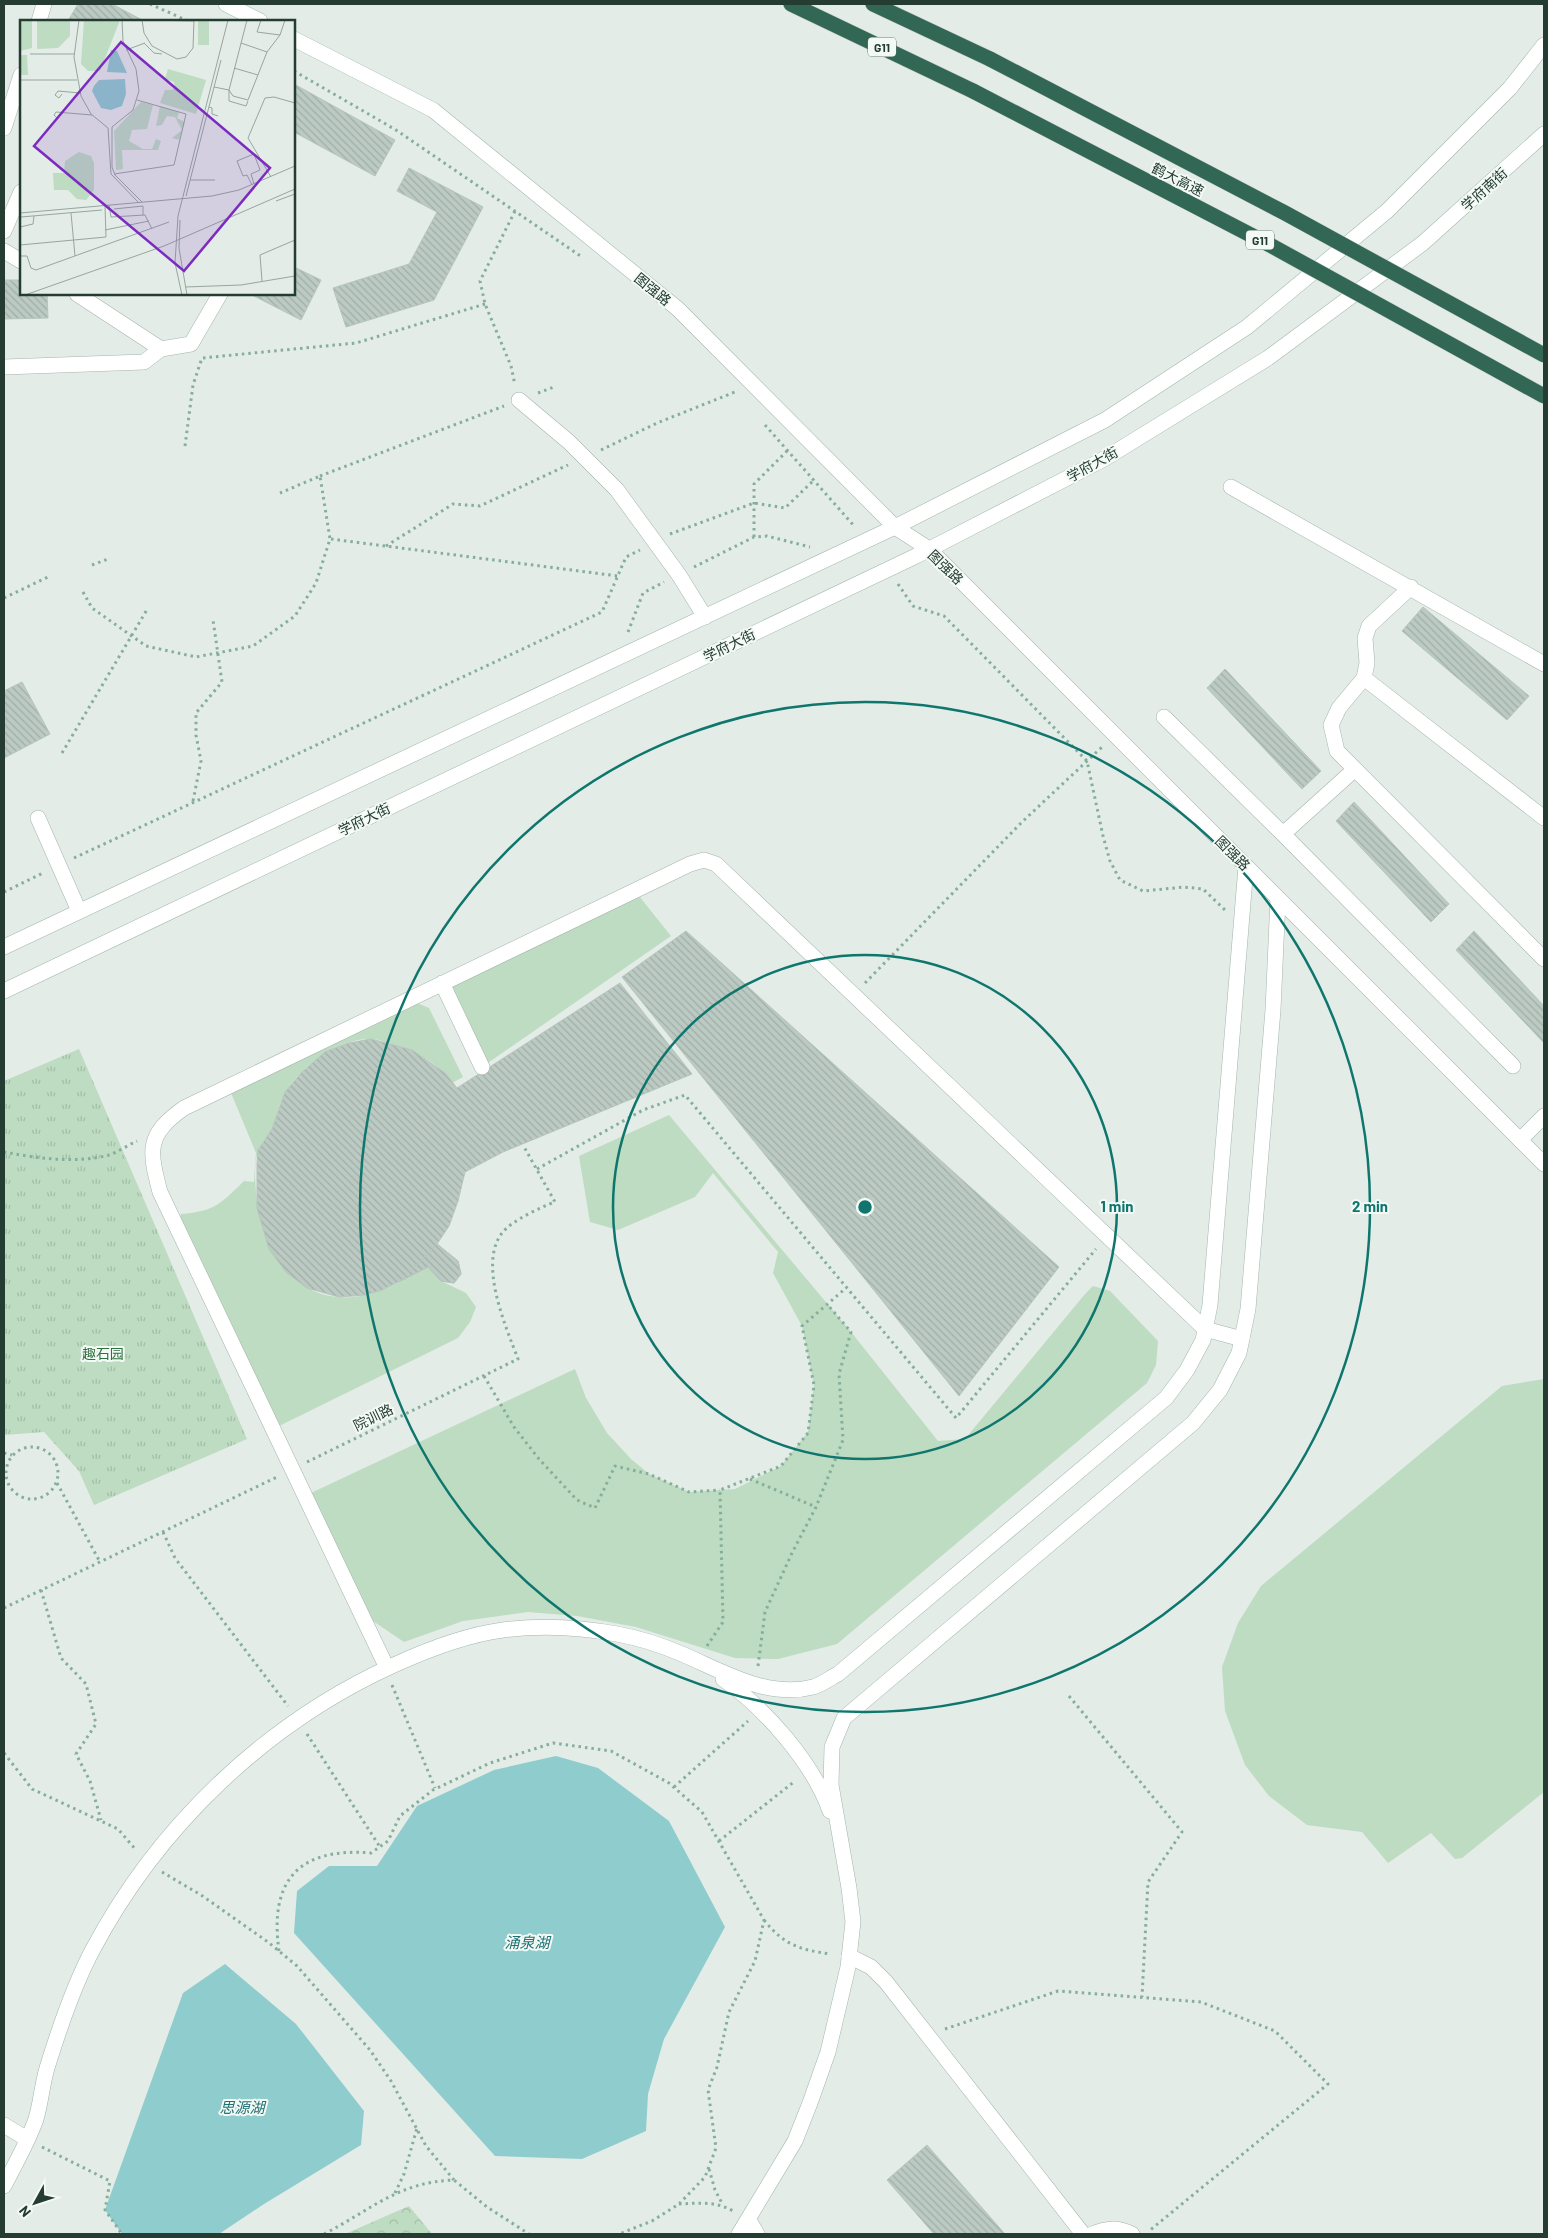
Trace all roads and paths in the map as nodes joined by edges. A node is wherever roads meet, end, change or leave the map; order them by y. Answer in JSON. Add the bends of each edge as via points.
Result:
{"nodes":[{"id":1,"x":44,"y":4,"type":"edge"},
{"id":2,"x":150,"y":4,"type":"edge"},
{"id":3,"x":226,"y":4,"type":"edge"},
{"id":4,"x":790,"y":4,"type":"edge"},
{"id":5,"x":873,"y":4,"type":"edge"},
{"id":6,"x":39,"y":20,"type":"edge"},
{"id":7,"x":186,"y":20,"type":"edge"},
{"id":8,"x":258,"y":20,"type":"edge"},
{"id":9,"x":295,"y":40,"type":"edge"},
{"id":10,"x":1544,"y":45,"type":"edge"},
{"id":11,"x":295,"y":72,"type":"edge"},
{"id":12,"x":20,"y":78,"type":"edge"},
{"id":13,"x":4,"y":128,"type":"edge"},
{"id":14,"x":1544,"y":134,"type":"edge"},
{"id":15,"x":20,"y":194,"type":"edge"},
{"id":16,"x":515,"y":211,"type":"junction"},
{"id":17,"x":4,"y":231,"type":"edge"},
{"id":18,"x":1423,"y":243,"type":"joint"},
{"id":19,"x":4,"y":251,"type":"edge"},
{"id":20,"x":20,"y":260,"type":"edge"},
{"id":21,"x":587,"y":260,"type":"dead end"},
{"id":22,"x":79,"y":295,"type":"edge"},
{"id":23,"x":219,"y":295,"type":"edge"},
{"id":24,"x":485,"y":304,"type":"junction"},
{"id":25,"x":161,"y":349,"type":"junction"},
{"id":26,"x":1544,"y":355,"type":"edge"},
{"id":27,"x":4,"y":367,"type":"edge"},
{"id":28,"x":554,"y":387,"type":"dead end"},
{"id":29,"x":732,"y":387,"type":"dead end"},
{"id":30,"x":736,"y":392,"type":"junction"},
{"id":31,"x":1544,"y":396,"type":"edge"},
{"id":32,"x":742,"y":399,"type":"dead end"},
{"id":33,"x":518,"y":400,"type":"junction"},
{"id":34,"x":762,"y":421,"type":"dead end"},
{"id":35,"x":185,"y":446,"type":"dead end"},
{"id":36,"x":788,"y":450,"type":"junction"},
{"id":37,"x":585,"y":458,"type":"junction"},
{"id":38,"x":320,"y":476,"type":"junction"},
{"id":39,"x":814,"y":480,"type":"junction"},
{"id":40,"x":1231,"y":487,"type":"dead end"},
{"id":41,"x":280,"y":493,"type":"dead end"},
{"id":42,"x":754,"y":503,"type":"junction"},
{"id":43,"x":895,"y":527,"type":"junction"},
{"id":44,"x":856,"y":528,"type":"junction"},
{"id":45,"x":847,"y":532,"type":"dead end"},
{"id":46,"x":754,"y":537,"type":"junction"},
{"id":47,"x":330,"y":539,"type":"junction"},
{"id":48,"x":867,"y":541,"type":"junction"},
{"id":49,"x":654,"y":542,"type":"junction"},
{"id":50,"x":386,"y":546,"type":"junction"},
{"id":51,"x":812,"y":548,"type":"dead end"},
{"id":52,"x":929,"y":549,"type":"junction"},
{"id":53,"x":108,"y":559,"type":"dead end"},
{"id":54,"x":92,"y":565,"type":"dead end"},
{"id":55,"x":887,"y":569,"type":"junction"},
{"id":56,"x":679,"y":575,"type":"junction"},
{"id":57,"x":50,"y":576,"type":"dead end"},
{"id":58,"x":618,"y":576,"type":"junction"},
{"id":59,"x":1411,"y":587,"type":"junction"},
{"id":60,"x":83,"y":592,"type":"dead end"},
{"id":61,"x":4,"y":598,"type":"edge"},
{"id":62,"x":148,"y":608,"type":"dead end"},
{"id":63,"x":705,"y":617,"type":"junction"},
{"id":64,"x":213,"y":620,"type":"dead end"},
{"id":65,"x":132,"y":636,"type":"junction"},
{"id":66,"x":626,"y":637,"type":"dead end"},
{"id":67,"x":218,"y":653,"type":"junction"},
{"id":68,"x":1544,"y":664,"type":"edge"},
{"id":69,"x":1364,"y":678,"type":"junction"},
{"id":70,"x":1164,"y":717,"type":"dead end"},
{"id":71,"x":1114,"y":734,"type":"junction"},
{"id":72,"x":62,"y":753,"type":"dead end"},
{"id":73,"x":1087,"y":761,"type":"junction"},
{"id":74,"x":1354,"y":770,"type":"junction"},
{"id":75,"x":193,"y":801,"type":"junction"},
{"id":76,"x":38,"y":818,"type":"dead end"},
{"id":77,"x":1544,"y":818,"type":"edge"},
{"id":78,"x":1283,"y":834,"type":"junction"},
{"id":79,"x":59,"y":866,"type":"junction"},
{"id":80,"x":1246,"y":866,"type":"junction"},
{"id":81,"x":4,"y":892,"type":"edge"},
{"id":82,"x":1278,"y":898,"type":"junction"},
{"id":83,"x":79,"y":911,"type":"junction"},
{"id":84,"x":1241,"y":926,"type":"junction"},
{"id":85,"x":4,"y":947,"type":"edge"},
{"id":86,"x":1544,"y":959,"type":"edge"},
{"id":87,"x":442,"y":983,"type":"junction"},
{"id":88,"x":4,"y":991,"type":"edge"},
{"id":89,"x":854,"y":995,"type":"junction"},
{"id":90,"x":1513,"y":1066,"type":"dead end"},
{"id":91,"x":482,"y":1067,"type":"dead end"},
{"id":92,"x":1544,"y":1116,"type":"edge"},
{"id":93,"x":160,"y":1130,"type":"junction"},
{"id":94,"x":1520,"y":1140,"type":"junction"},
{"id":95,"x":523,"y":1145,"type":"dead end"},
{"id":96,"x":4,"y":1152,"type":"edge"},
{"id":97,"x":1544,"y":1164,"type":"edge"},
{"id":98,"x":537,"y":1168,"type":"junction"},
{"id":99,"x":1107,"y":1236,"type":"junction"},
{"id":100,"x":846,"y":1288,"type":"junction"},
{"id":101,"x":827,"y":1304,"type":"junction"},
{"id":102,"x":1205,"y":1329,"type":"junction"},
{"id":103,"x":1242,"y":1339,"type":"junction"},
{"id":104,"x":484,"y":1376,"type":"junction"},
{"id":105,"x":4,"y":1453,"type":"edge"},
{"id":106,"x":12,"y":1455,"type":"junction"},
{"id":107,"x":293,"y":1469,"type":"junction"},
{"id":108,"x":749,"y":1479,"type":"junction"},
{"id":109,"x":57,"y":1482,"type":"junction"},
{"id":110,"x":720,"y":1490,"type":"junction"},
{"id":111,"x":816,"y":1507,"type":"junction"},
{"id":112,"x":162,"y":1532,"type":"junction"},
{"id":113,"x":100,"y":1562,"type":"junction"},
{"id":114,"x":41,"y":1590,"type":"junction"},
{"id":115,"x":4,"y":1608,"type":"edge"},
{"id":116,"x":697,"y":1661,"type":"junction"},
{"id":117,"x":386,"y":1668,"type":"junction"},
{"id":118,"x":756,"y":1684,"type":"junction"},
{"id":119,"x":1069,"y":1696,"type":"dead end"},
{"id":120,"x":760,"y":1711,"type":"junction"},
{"id":121,"x":297,"y":1718,"type":"junction"},
{"id":122,"x":4,"y":1753,"type":"edge"},
{"id":123,"x":810,"y":1770,"type":"junction"},
{"id":124,"x":674,"y":1787,"type":"junction"},
{"id":125,"x":435,"y":1788,"type":"junction"},
{"id":126,"x":101,"y":1821,"type":"junction"},
{"id":127,"x":719,"y":1841,"type":"junction"},
{"id":128,"x":840,"y":1843,"type":"junction"},
{"id":129,"x":380,"y":1847,"type":"junction"},
{"id":130,"x":148,"y":1864,"type":"junction"},
{"id":131,"x":764,"y":1920,"type":"junction"},
{"id":132,"x":280,"y":1951,"type":"junction"},
{"id":133,"x":849,"y":1956,"type":"junction"},
{"id":134,"x":1142,"y":1997,"type":"junction"},
{"id":135,"x":928,"y":2035,"type":"junction"},
{"id":136,"x":4,"y":2125,"type":"edge"},
{"id":137,"x":417,"y":2128,"type":"junction"},
{"id":138,"x":27,"y":2139,"type":"junction"},
{"id":139,"x":709,"y":2167,"type":"junction"},
{"id":140,"x":454,"y":2180,"type":"junction"},
{"id":141,"x":4,"y":2186,"type":"edge"},
{"id":142,"x":395,"y":2193,"type":"junction"},
{"id":143,"x":679,"y":2204,"type":"junction"},
{"id":144,"x":723,"y":2206,"type":"junction"},
{"id":145,"x":749,"y":2220,"type":"junction"},
{"id":146,"x":122,"y":2234,"type":"edge"},
{"id":147,"x":324,"y":2234,"type":"edge"},
{"id":148,"x":529,"y":2234,"type":"edge"},
{"id":149,"x":619,"y":2234,"type":"edge"},
{"id":150,"x":739,"y":2234,"type":"edge"},
{"id":151,"x":757,"y":2234,"type":"edge"},
{"id":152,"x":1082,"y":2234,"type":"edge"},
{"id":153,"x":1092,"y":2234,"type":"edge"},
{"id":154,"x":1132,"y":2234,"type":"edge"},
{"id":155,"x":1145,"y":2234,"type":"edge"}],
"edges":[{"from":1,"to":6,"type":"street"},
{"from":2,"to":7,"type":"path"},
{"from":3,"to":8,"type":"street"},
{"from":4,"to":31,"type":"highway","name":"鹤大高速","number":"G11","bridge":true,"via":[[972,91],[1270,246]]},
{"from":5,"to":26,"type":"highway","name":"鹤大高速","number":"G11","bridge":true,"via":[[990,59],[1285,213]]},
{"from":9,"to":43,"type":"street","name":"图强路","via":[[441,116],[678,309]]},
{"from":10,"to":43,"type":"street","via":[[1510,88],[1387,211],[1247,327],[1104,420]]},
{"from":11,"to":16,"type":"path","via":[[396,130]]},
{"from":12,"to":13,"type":"street"},
{"from":14,"to":18,"type":"street","name":"学府南街"},
{"from":15,"to":17,"type":"street"},
{"from":16,"to":21,"type":"path"},
{"from":16,"to":24,"type":"path","via":[[480,281]]},
{"from":18,"to":52,"type":"street","name":"学府大街","via":[[1268,358],[1104,459]]},
{"from":19,"to":20,"type":"street"},
{"from":22,"to":25,"type":"street"},
{"from":23,"to":25,"type":"street","via":[[191,344]]},
{"from":24,"to":33,"type":"path","via":[[511,366]]},
{"from":24,"to":35,"type":"path","via":[[356,343],[202,358],[193,385]]},
{"from":25,"to":27,"type":"street","via":[[144,362]]},
{"from":28,"to":33,"type":"path"},
{"from":29,"to":30,"type":"path"},
{"from":30,"to":32,"type":"path"},
{"from":30,"to":37,"type":"path","via":[[657,423]]},
{"from":33,"to":37,"type":"street"},
{"from":33,"to":38,"type":"path"},
{"from":34,"to":36,"type":"path"},
{"from":36,"to":39,"type":"path"},
{"from":36,"to":42,"type":"path","via":[[754,484]]},
{"from":37,"to":49,"type":"street","via":[[617,490]]},
{"from":37,"to":50,"type":"path","via":[[480,506],[453,504]]},
{"from":38,"to":41,"type":"path"},
{"from":38,"to":47,"type":"path"},
{"from":39,"to":42,"type":"path","via":[[785,508]]},
{"from":39,"to":44,"type":"path"},
{"from":40,"to":59,"type":"street"},
{"from":42,"to":46,"type":"path"},
{"from":42,"to":49,"type":"path"},
{"from":43,"to":48,"type":"street"},
{"from":43,"to":52,"type":"street","name":"图强路"},
{"from":44,"to":45,"type":"path"},
{"from":44,"to":48,"type":"path"},
{"from":46,"to":51,"type":"path","via":[[767,536]]},
{"from":46,"to":56,"type":"path"},
{"from":47,"to":50,"type":"path"},
{"from":47,"to":67,"type":"path","via":[[316,583],[296,616],[253,646]]},
{"from":48,"to":63,"type":"street"},
{"from":49,"to":56,"type":"street"},
{"from":49,"to":58,"type":"path","via":[[626,557]]},
{"from":50,"to":58,"type":"path"},
{"from":52,"to":55,"type":"street","name":"学府大街"},
{"from":52,"to":71,"type":"street","name":"图强路"},
{"from":53,"to":54,"type":"path"},
{"from":55,"to":73,"type":"path","via":[[913,606],[944,616]]},
{"from":55,"to":88,"type":"street","name":"学府大街"},
{"from":56,"to":63,"type":"street"},
{"from":56,"to":66,"type":"path","via":[[643,593]]},
{"from":57,"to":61,"type":"path"},
{"from":58,"to":75,"type":"path","via":[[602,612]]},
{"from":59,"to":68,"type":"street"},
{"from":59,"to":69,"type":"street","via":[[1369,626],[1365,638],[1367,663]]},
{"from":60,"to":65,"type":"path","via":[[92,608]]},
{"from":62,"to":65,"type":"path"},
{"from":63,"to":83,"type":"street"},
{"from":64,"to":67,"type":"path"},
{"from":65,"to":67,"type":"path","via":[[146,646],[196,657]]},
{"from":65,"to":72,"type":"path"},
{"from":67,"to":75,"type":"path","via":[[222,682],[196,713],[200,762]]},
{"from":69,"to":74,"type":"street","via":[[1339,708],[1331,724],[1337,751]]},
{"from":69,"to":77,"type":"street"},
{"from":70,"to":78,"type":"street"},
{"from":71,"to":73,"type":"path"},
{"from":71,"to":80,"type":"street","name":"图强路"},
{"from":73,"to":84,"type":"path","via":[[1103,836],[1120,880],[1143,891],[1184,886],[1203,889]]},
{"from":73,"to":89,"type":"path","via":[[1022,822]]},
{"from":74,"to":78,"type":"street"},
{"from":74,"to":86,"type":"street"},
{"from":75,"to":79,"type":"path"},
{"from":76,"to":79,"type":"street"},
{"from":78,"to":90,"type":"street"},
{"from":79,"to":81,"type":"path"},
{"from":79,"to":83,"type":"street"},
{"from":80,"to":82,"type":"street","name":"图强路"},
{"from":80,"to":84,"type":"street"},
{"from":82,"to":94,"type":"street","name":"图强路"},
{"from":82,"to":103,"type":"street","via":[[1273,1010],[1254,1243]]},
{"from":83,"to":85,"type":"street"},
{"from":84,"to":102,"type":"street","via":[[1214,1269]]},
{"from":87,"to":89,"type":"street","via":[[704,860],[716,864]]},
{"from":87,"to":91,"type":"street"},
{"from":87,"to":93,"type":"street","via":[[184,1108],[164,1122]]},
{"from":89,"to":99,"type":"street"},
{"from":92,"to":94,"type":"street"},
{"from":93,"to":96,"type":"path","via":[[109,1154],[79,1159]]},
{"from":93,"to":107,"type":"street","via":[[154,1139],[152,1160],[160,1192]]},
{"from":94,"to":97,"type":"street","name":"图强路"},
{"from":95,"to":98,"type":"path","name":"院训路"},
{"from":98,"to":100,"type":"path","via":[[642,1110],[685,1095]]},
{"from":98,"to":104,"type":"path","name":"院训路","via":[[555,1202],[536,1208],[502,1233],[494,1255],[492,1281],[518,1359]]},
{"from":99,"to":100,"type":"path","via":[[956,1418]]},
{"from":99,"to":102,"type":"street"},
{"from":100,"to":101,"type":"path"},
{"from":101,"to":108,"type":"path","via":[[802,1326],[814,1385],[808,1432],[781,1466]]},
{"from":101,"to":111,"type":"path","via":[[851,1332],[839,1374],[843,1440]]},
{"from":102,"to":103,"type":"street"},
{"from":102,"to":118,"type":"street","via":[[1203,1340],[1187,1370],[1166,1398],[838,1674],[814,1687],[787,1689]]},
{"from":103,"to":128,"type":"street","via":[[1239,1353],[1220,1390],[1193,1423],[844,1718],[832,1747],[831,1775]]},
{"from":104,"to":107,"type":"path","name":"院训路"},
{"from":104,"to":110,"type":"path","via":[[514,1427],[577,1500],[595,1508],[615,1466],[649,1474],[689,1492]]},
{"from":105,"to":106,"type":"path"},
{"from":106,"to":109,"type":"path","via":[[28,1446],[46,1450],[57,1464]]},
{"from":106,"to":109,"type":"path","via":[[7,1462],[6,1479],[22,1497],[30,1499],[47,1495]]},
{"from":107,"to":112,"type":"path","name":"院训路"},
{"from":107,"to":117,"type":"street"},
{"from":108,"to":110,"type":"path"},
{"from":108,"to":111,"type":"path"},
{"from":109,"to":113,"type":"path"},
{"from":110,"to":116,"type":"path","via":[[723,1622]]},
{"from":111,"to":118,"type":"path","via":[[765,1612]]},
{"from":112,"to":113,"type":"path","name":"院训路"},
{"from":112,"to":121,"type":"path","via":[[175,1558]]},
{"from":113,"to":114,"type":"path","name":"院训路"},
{"from":114,"to":115,"type":"path","name":"院训路"},
{"from":114,"to":126,"type":"path","via":[[61,1658],[86,1684],[96,1724],[76,1754],[90,1781]]},
{"from":116,"to":117,"type":"street","via":[[633,1637],[592,1629],[554,1627],[502,1630],[444,1643]]},
{"from":116,"to":118,"type":"street"},
{"from":116,"to":120,"type":"street","via":[[737,1688]]},
{"from":117,"to":121,"type":"street"},
{"from":117,"to":125,"type":"path"},
{"from":119,"to":134,"type":"path","via":[[1182,1832],[1148,1882]]},
{"from":120,"to":123,"type":"street"},
{"from":120,"to":124,"type":"path"},
{"from":121,"to":129,"type":"path"},
{"from":121,"to":130,"type":"street","via":[[228,1774]]},
{"from":122,"to":126,"type":"path","via":[[32,1788]]},
{"from":123,"to":127,"type":"path"},
{"from":123,"to":128,"type":"street","via":[[827,1803]]},
{"from":124,"to":125,"type":"path","via":[[611,1751],[553,1743],[490,1762]]},
{"from":124,"to":127,"type":"path","via":[[702,1812]]},
{"from":125,"to":129,"type":"path","via":[[400,1816],[388,1841]]},
{"from":126,"to":130,"type":"path","via":[[118,1829]]},
{"from":127,"to":131,"type":"path"},
{"from":128,"to":133,"type":"street","via":[[853,1922]]},
{"from":129,"to":132,"type":"path","via":[[371,1853],[345,1851],[315,1857],[295,1871],[279,1895],[276,1926]]},
{"from":130,"to":132,"type":"path","via":[[201,1895]]},
{"from":130,"to":138,"type":"street","via":[[92,1952],[46,2070],[36,2118]]},
{"from":131,"to":133,"type":"path","via":[[778,1937],[804,1950]]},
{"from":131,"to":139,"type":"path","via":[[754,1961],[728,2012],[717,2067],[708,2090],[716,2148]]},
{"from":132,"to":137,"type":"path","via":[[370,2050]]},
{"from":133,"to":135,"type":"street","via":[[871,1967]]},
{"from":133,"to":145,"type":"street","via":[[828,2052],[810,2103],[794,2142]]},
{"from":134,"to":135,"type":"path","via":[[1058,1991]]},
{"from":134,"to":155,"type":"path","via":[[1201,2002],[1275,2031],[1328,2084]]},
{"from":135,"to":152,"type":"street"},
{"from":136,"to":138,"type":"street"},
{"from":137,"to":140,"type":"path","via":[[426,2146]]},
{"from":137,"to":142,"type":"path"},
{"from":138,"to":141,"type":"street"},
{"from":138,"to":146,"type":"path","via":[[110,2182],[105,2210]]},
{"from":139,"to":143,"type":"path","via":[[705,2177]]},
{"from":139,"to":144,"type":"path"},
{"from":140,"to":142,"type":"path","via":[[431,2181]]},
{"from":140,"to":148,"type":"path","via":[[487,2207]]},
{"from":142,"to":147,"type":"path"},
{"from":143,"to":144,"type":"path"},
{"from":143,"to":149,"type":"path","via":[[652,2221]]},
{"from":144,"to":145,"type":"path"},
{"from":145,"to":150,"type":"street"},
{"from":145,"to":151,"type":"street"},
{"from":153,"to":154,"type":"street","via":[[1104,2229],[1121,2229]]}]}
